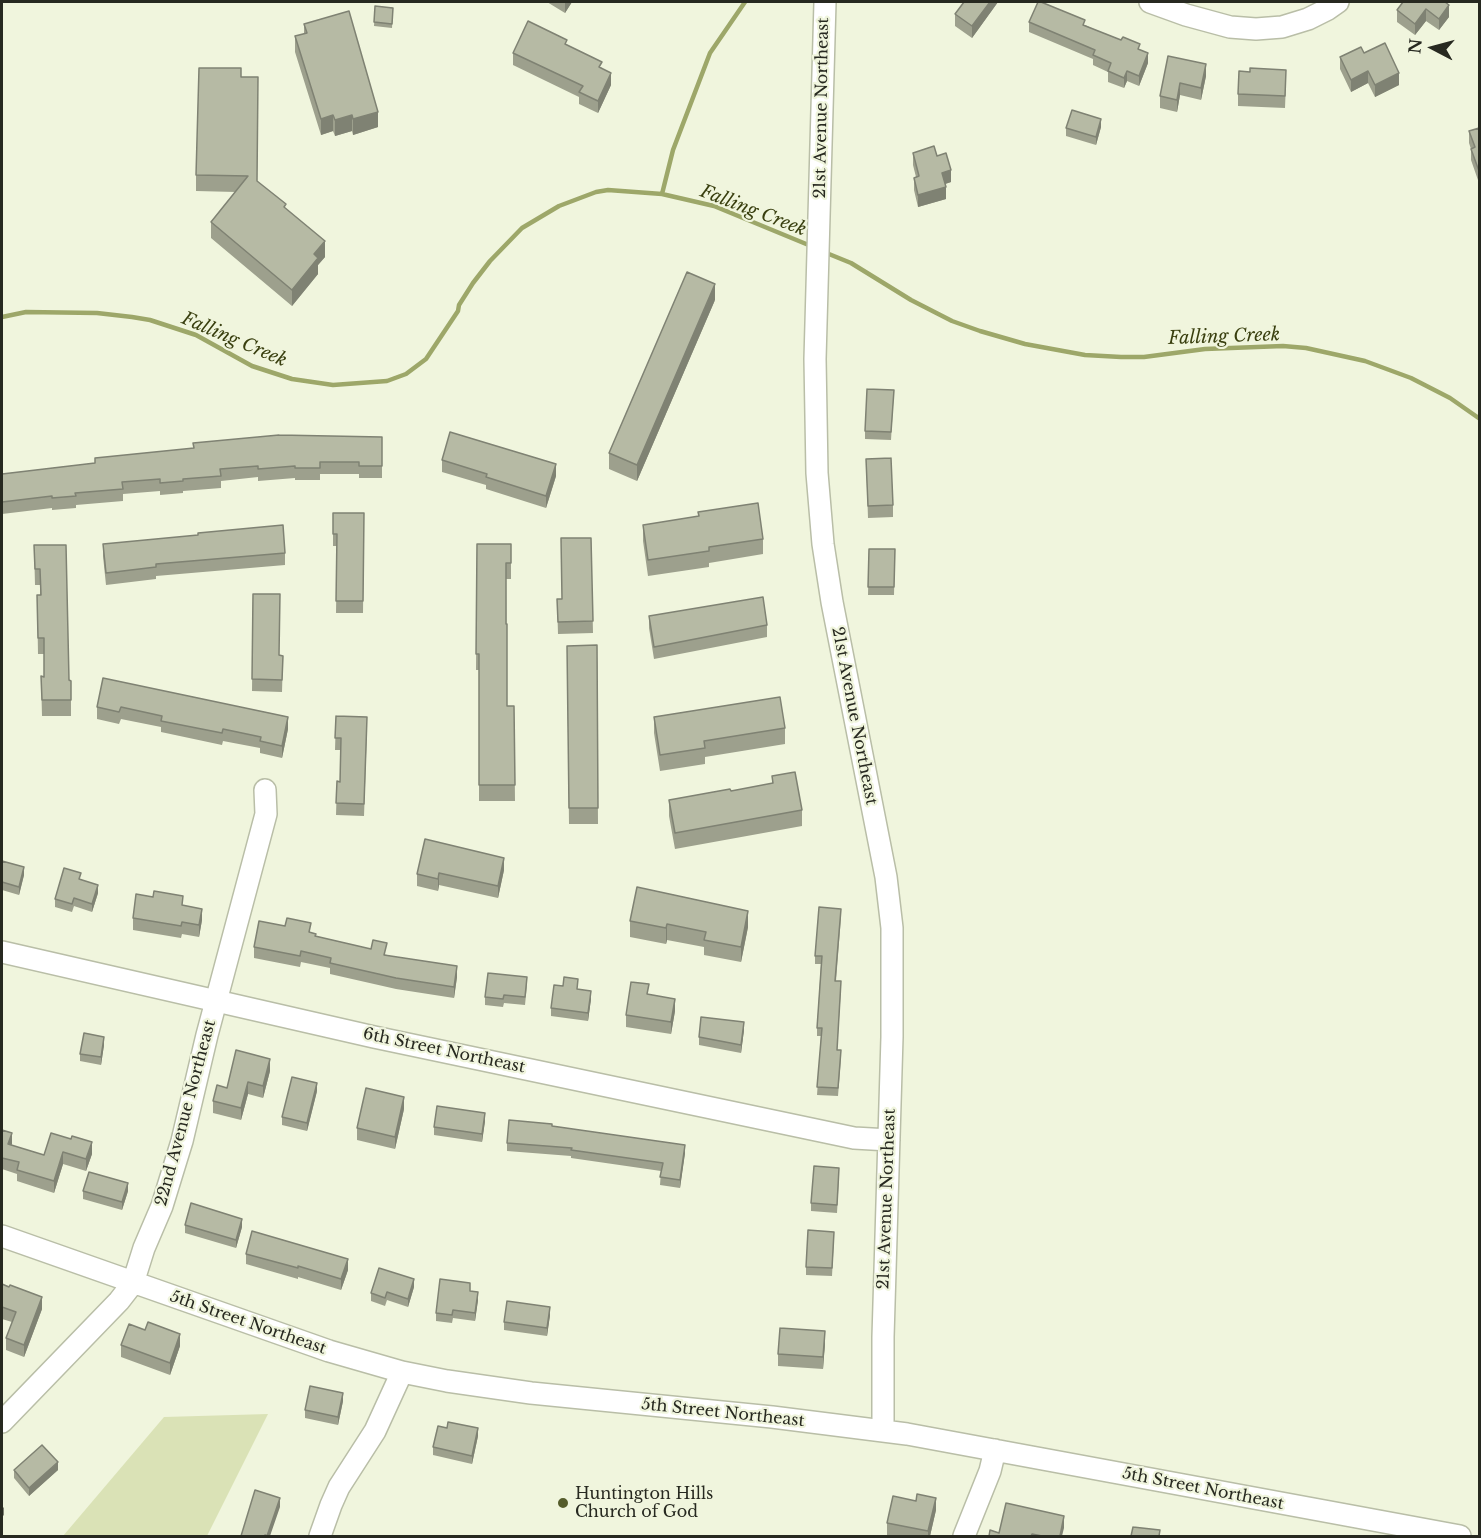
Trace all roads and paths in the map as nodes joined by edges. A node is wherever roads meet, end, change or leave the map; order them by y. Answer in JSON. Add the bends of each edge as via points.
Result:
{"nodes":[{"id":1,"x":825,"y":2,"type":"edge"},
{"id":2,"x":1150,"y":2,"type":"edge"},
{"id":3,"x":1338,"y":2,"type":"edge"},
{"id":4,"x":265,"y":790,"type":"dead end"},
{"id":5,"x":2,"y":952,"type":"edge"},
{"id":6,"x":217,"y":1001,"type":"junction"},
{"id":7,"x":889,"y":1140,"type":"junction"},
{"id":8,"x":2,"y":1236,"type":"edge"},
{"id":9,"x":133,"y":1283,"type":"junction"},
{"id":10,"x":402,"y":1372,"type":"junction"},
{"id":11,"x":2,"y":1422,"type":"edge"},
{"id":12,"x":883,"y":1431,"type":"junction"},
{"id":13,"x":995,"y":1450,"type":"junction"},
{"id":14,"x":320,"y":1536,"type":"edge"},
{"id":15,"x":964,"y":1536,"type":"edge"},
{"id":16,"x":1458,"y":1536,"type":"edge"}],
"edges":[{"from":1,"to":7,"type":"street","name":"21st Avenue Northeast","via":[[815,359],[817,473],[832,602],[891,918]]},
{"from":2,"to":3,"type":"street","via":[[1230,27],[1256,29],[1308,19]]},
{"from":4,"to":6,"type":"street","name":"22nd Avenue Northeast","via":[[266,814]]},
{"from":5,"to":6,"type":"street","name":"6th Street Northeast"},
{"from":6,"to":7,"type":"street","name":"6th Street Northeast","via":[[854,1138]]},
{"from":6,"to":9,"type":"street","name":"22nd Avenue Northeast","via":[[174,1169]]},
{"from":7,"to":12,"type":"street","name":"21st Avenue Northeast"},
{"from":8,"to":9,"type":"street","name":"5th Street Northeast"},
{"from":9,"to":10,"type":"street","name":"5th Street Northeast"},
{"from":9,"to":11,"type":"street","name":"22nd Avenue Northeast"},
{"from":10,"to":12,"type":"street","name":"5th Street Northeast","via":[[531,1393]]},
{"from":10,"to":14,"type":"street","via":[[375,1431],[331,1505]]},
{"from":12,"to":13,"type":"street","name":"5th Street Northeast"},
{"from":13,"to":15,"type":"street"},
{"from":13,"to":16,"type":"street","name":"5th Street Northeast"}]}
